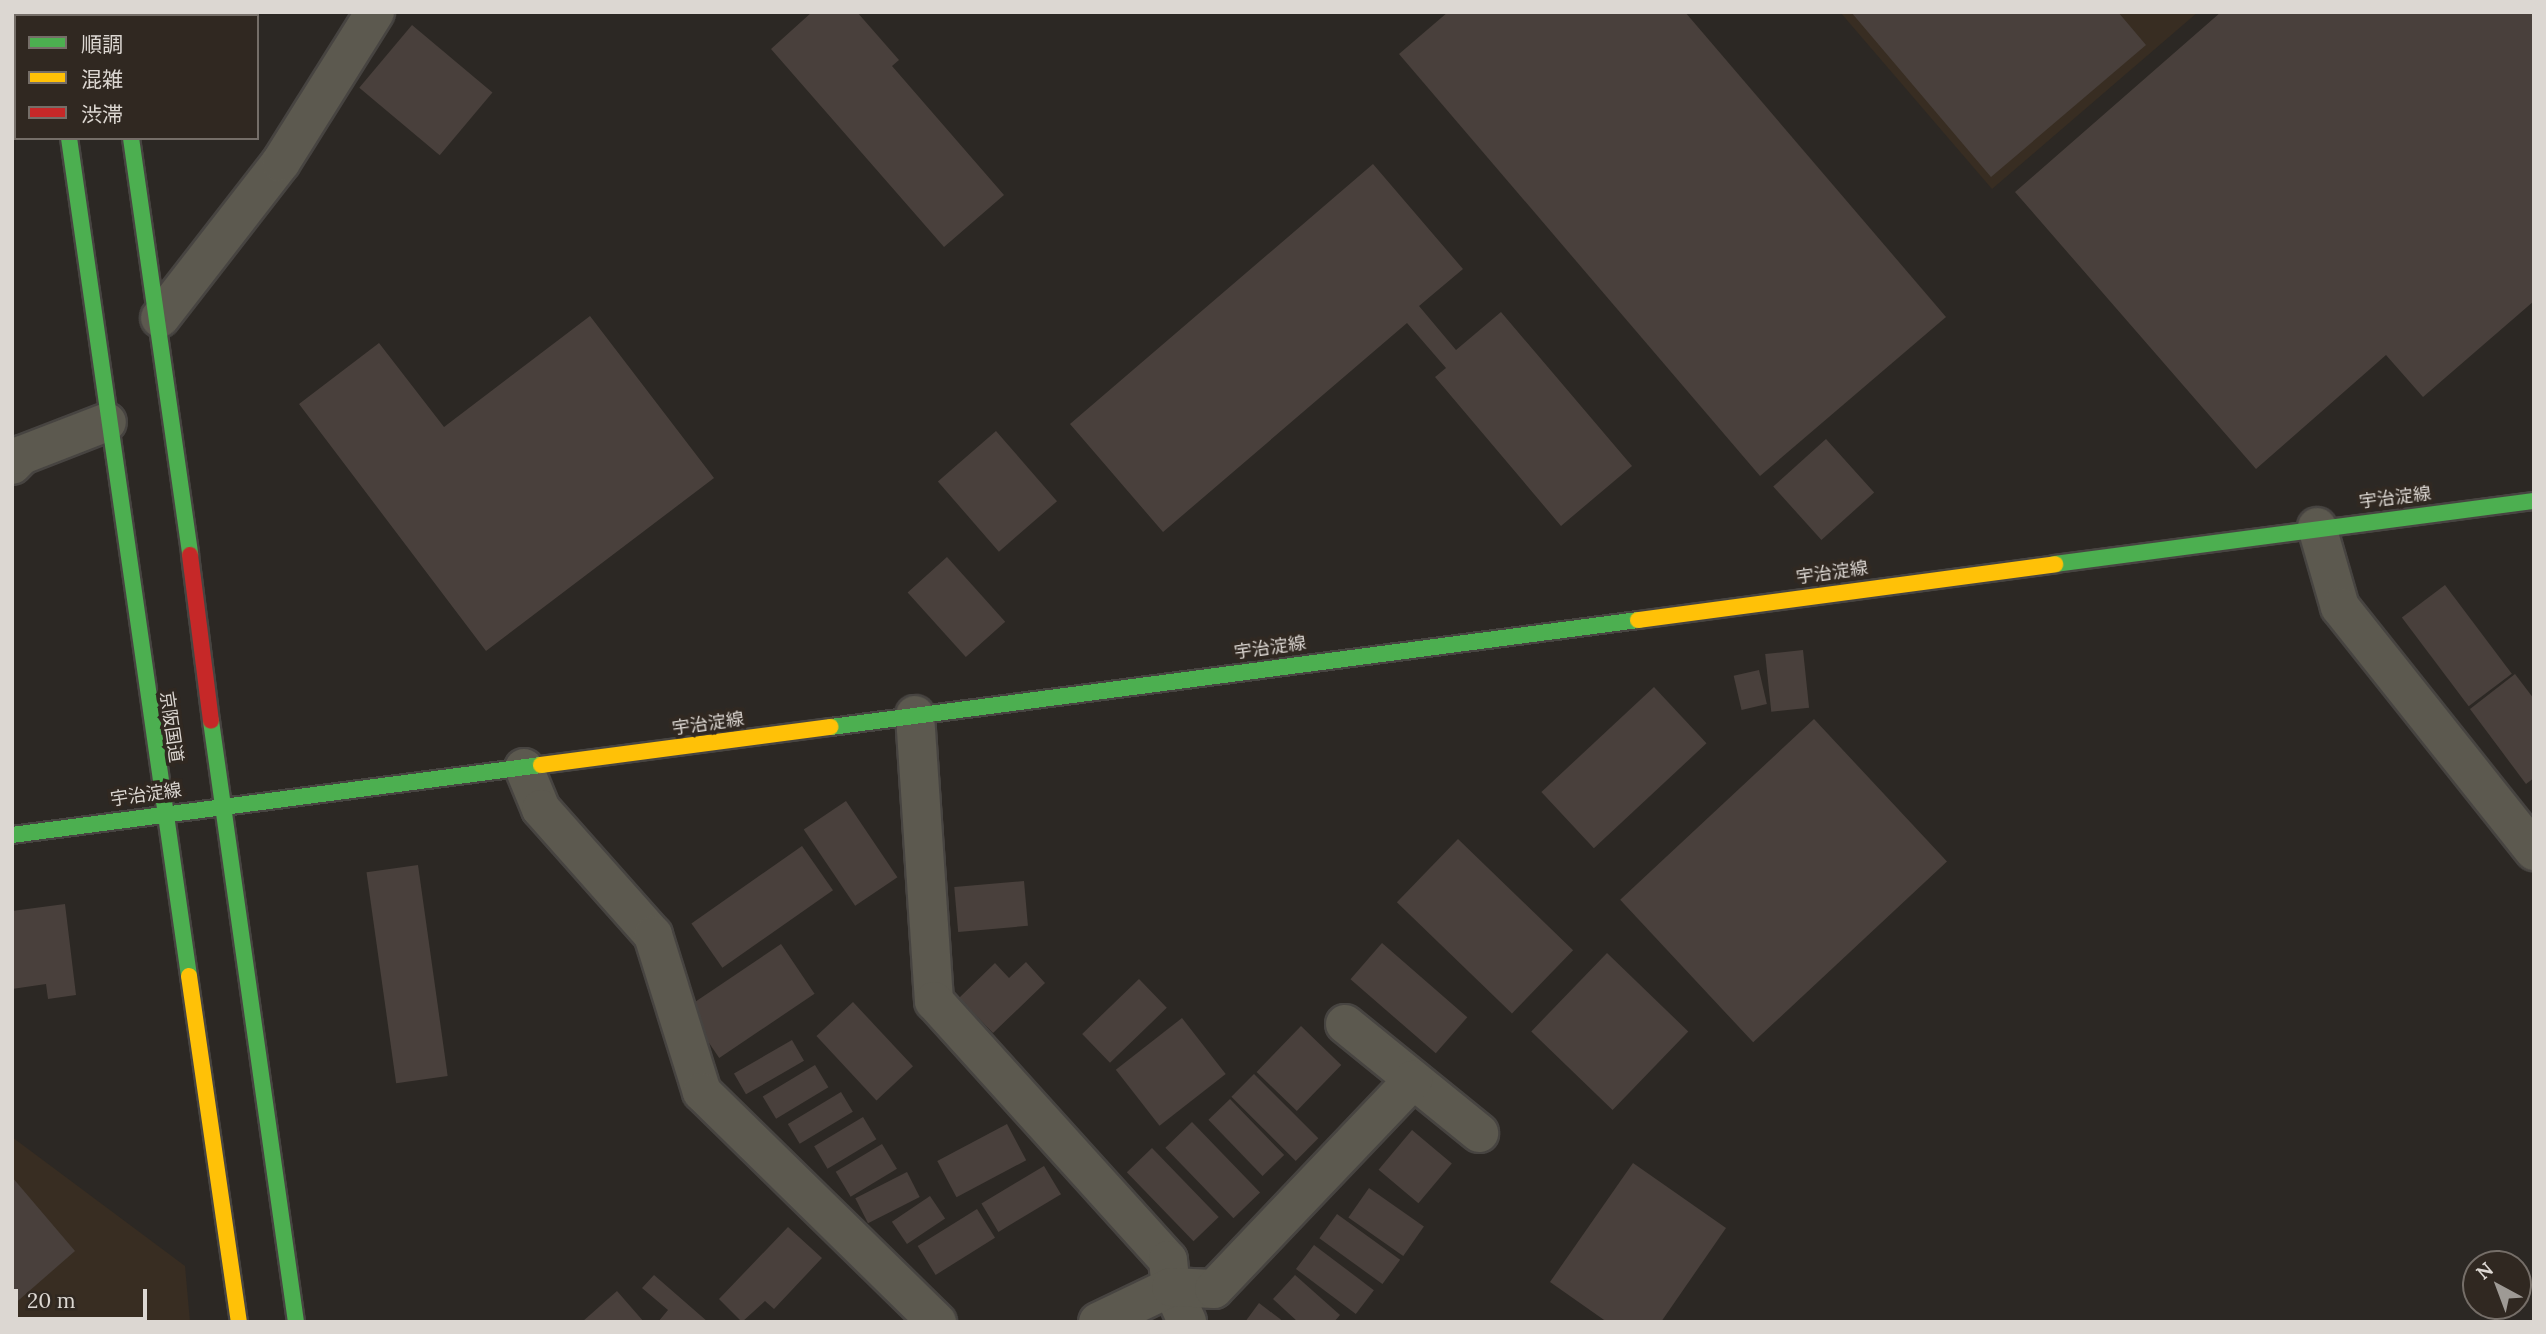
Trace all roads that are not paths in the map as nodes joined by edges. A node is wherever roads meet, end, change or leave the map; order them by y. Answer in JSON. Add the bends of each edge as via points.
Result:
{"nodes":[{"id":1,"x":375,"y":12,"type":"edge"},
{"id":2,"x":69,"y":140,"type":"edge"},
{"id":3,"x":131,"y":140,"type":"edge"},
{"id":4,"x":160,"y":318,"type":"junction"},
{"id":5,"x":107,"y":422,"type":"junction"},
{"id":6,"x":12,"y":465,"type":"edge"},
{"id":7,"x":2534,"y":501,"type":"edge"},
{"id":8,"x":2316,"y":527,"type":"junction"},
{"id":9,"x":915,"y":715,"type":"junction"},
{"id":10,"x":524,"y":768,"type":"junction"},
{"id":11,"x":222,"y":804,"type":"junction"},
{"id":12,"x":164,"y":812,"type":"junction"},
{"id":13,"x":12,"y":835,"type":"edge"},
{"id":14,"x":2534,"y":851,"type":"edge"},
{"id":15,"x":1345,"y":1024,"type":"dead end"},
{"id":16,"x":1413,"y":1080,"type":"junction"},
{"id":17,"x":1479,"y":1133,"type":"dead end"},
{"id":18,"x":1171,"y":1287,"type":"junction"},
{"id":19,"x":239,"y":1322,"type":"edge"},
{"id":20,"x":296,"y":1322,"type":"edge"},
{"id":21,"x":937,"y":1322,"type":"edge"},
{"id":22,"x":1098,"y":1322,"type":"edge"},
{"id":23,"x":1186,"y":1322,"type":"edge"}],
"edges":[{"from":1,"to":4,"type":"street","via":[[281,162]]},
{"from":2,"to":5,"type":"main road","name":"京阪国道"},
{"from":3,"to":4,"type":"main road"},
{"from":4,"to":11,"type":"main road"},
{"from":5,"to":6,"type":"street","via":[[22,454]]},
{"from":5,"to":12,"type":"main road","name":"京阪国道"},
{"from":7,"to":8,"type":"main road","name":"宇治淀線"},
{"from":8,"to":9,"type":"main road","name":"宇治淀線"},
{"from":8,"to":14,"type":"street","via":[[2340,607]]},
{"from":9,"to":10,"type":"main road","name":"宇治淀線"},
{"from":9,"to":18,"type":"street","via":[[934,1001],[1168,1259]]},
{"from":10,"to":11,"type":"main road","name":"宇治淀線"},
{"from":10,"to":21,"type":"street","via":[[541,809],[653,935],[702,1092]]},
{"from":11,"to":12,"type":"main road","name":"宇治淀線"},
{"from":11,"to":20,"type":"main road"},
{"from":12,"to":13,"type":"main road","name":"宇治淀線"},
{"from":12,"to":19,"type":"main road","name":"京阪国道"},
{"from":15,"to":16,"type":"street"},
{"from":16,"to":17,"type":"street"},
{"from":16,"to":18,"type":"street","via":[[1214,1289]]},
{"from":18,"to":22,"type":"street"},
{"from":18,"to":23,"type":"street"}]}
